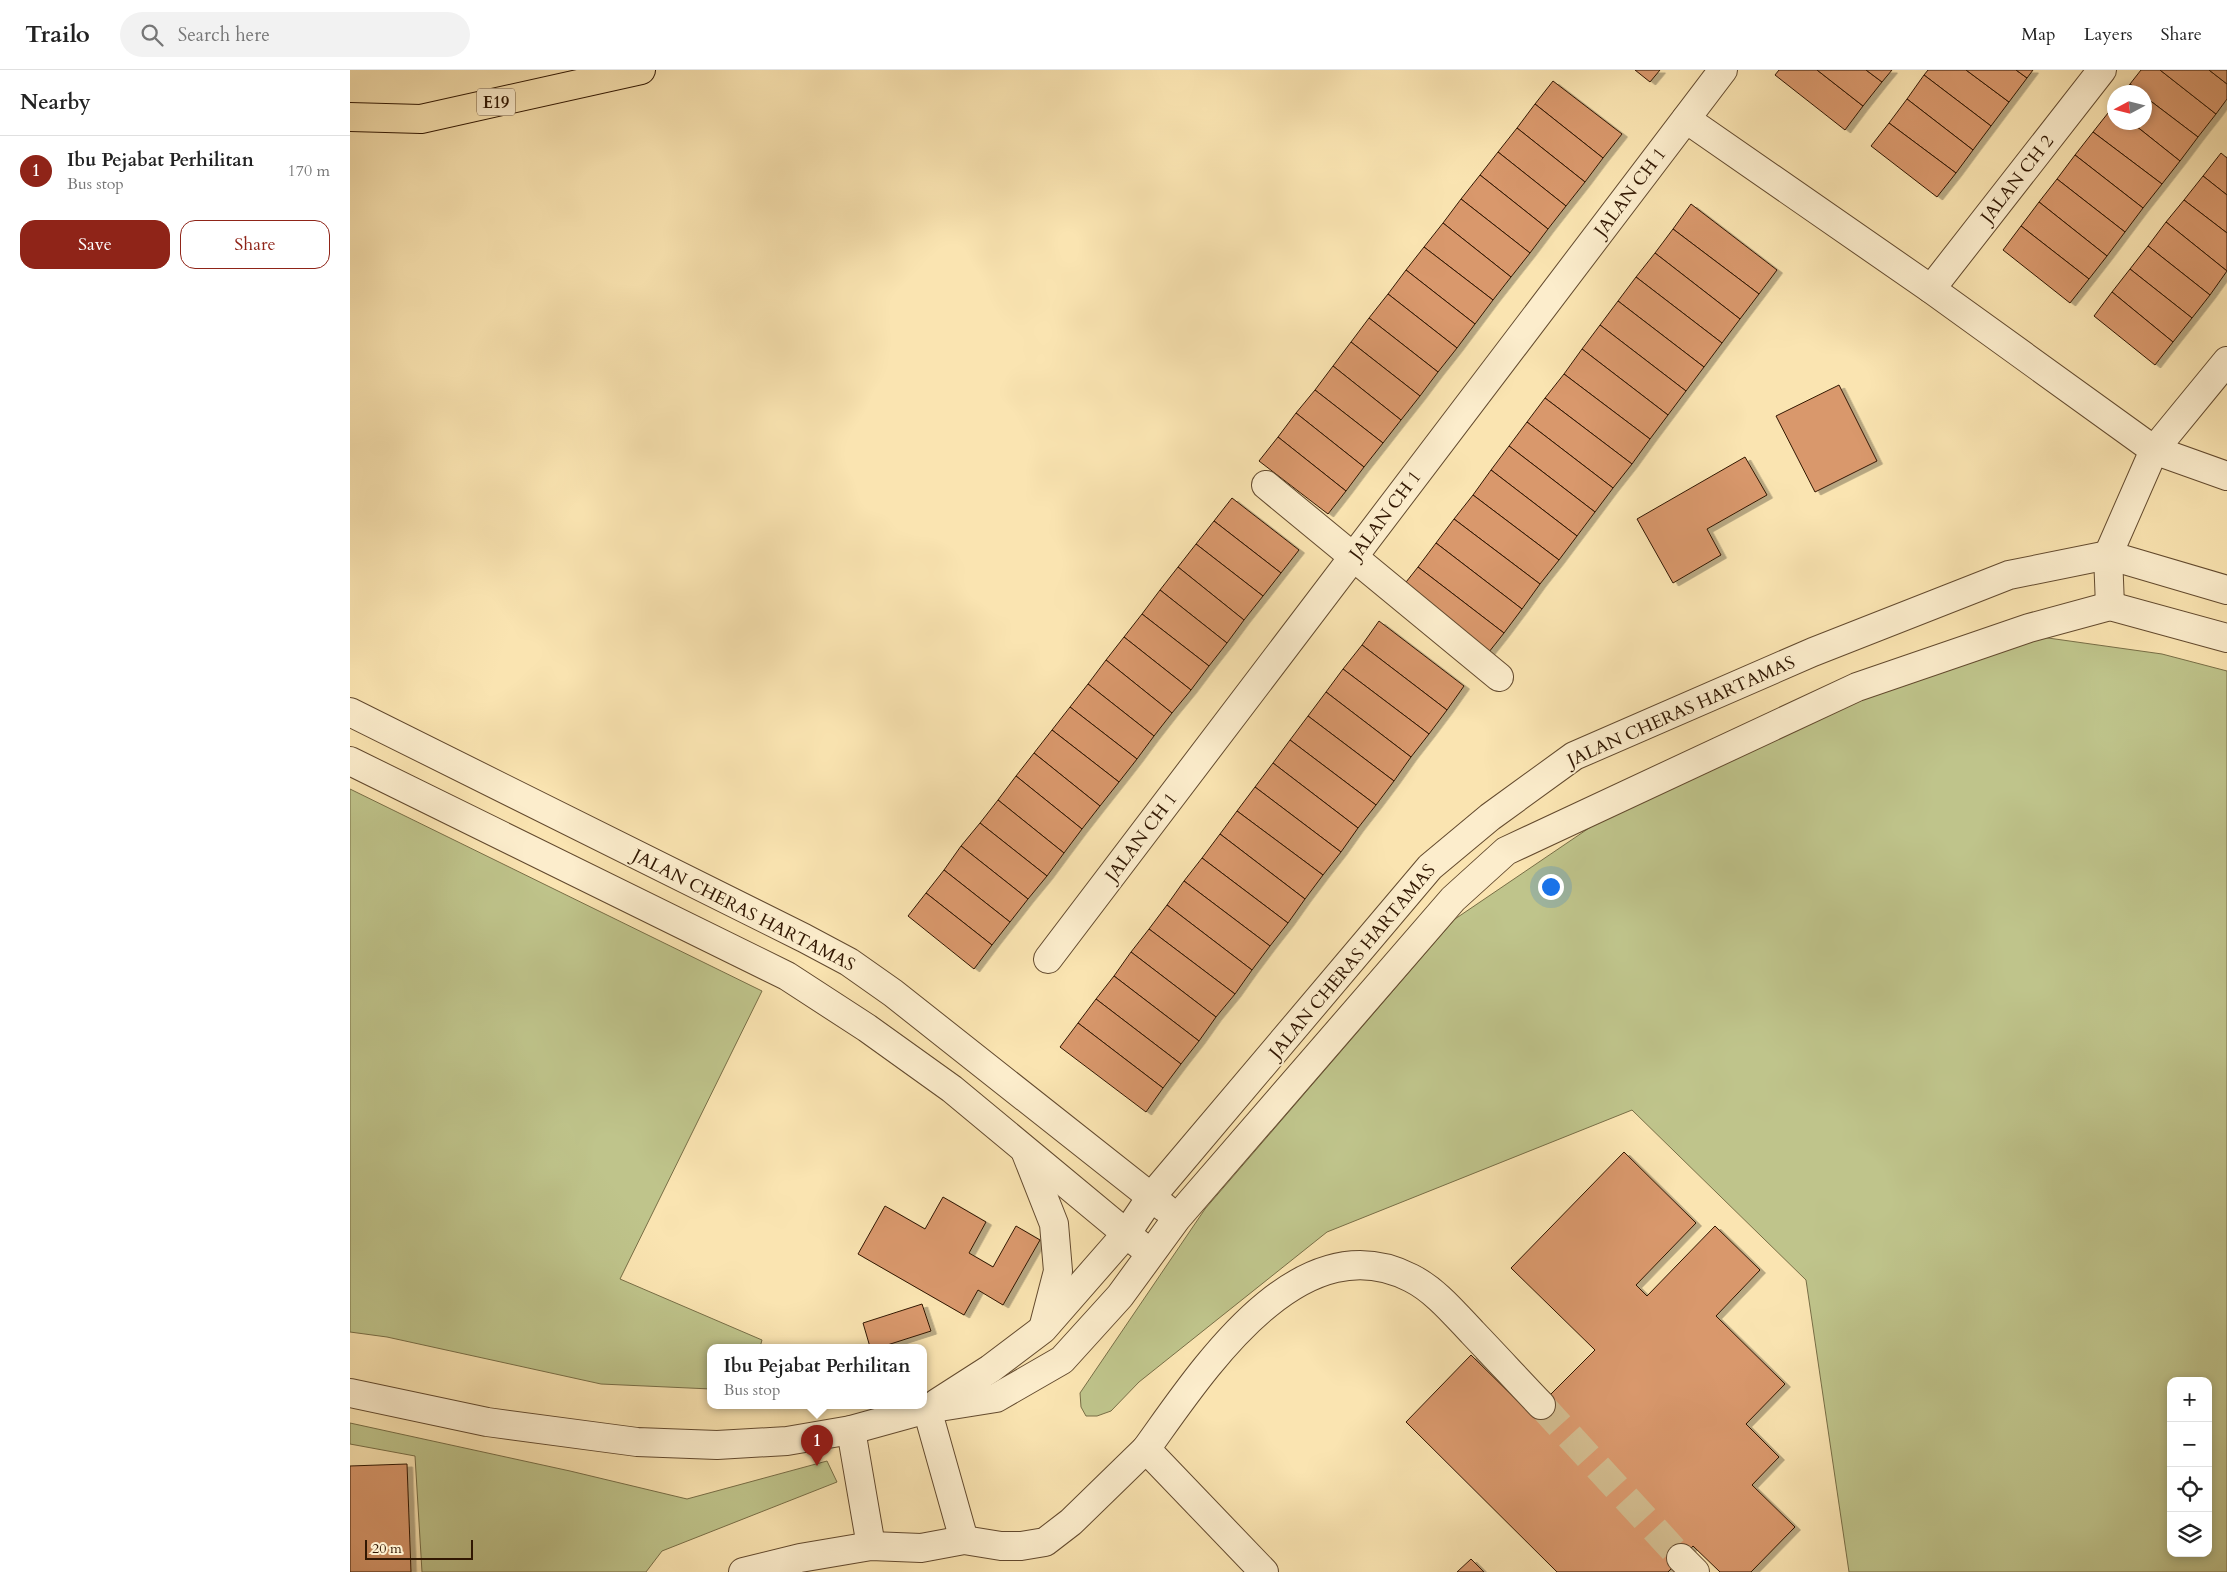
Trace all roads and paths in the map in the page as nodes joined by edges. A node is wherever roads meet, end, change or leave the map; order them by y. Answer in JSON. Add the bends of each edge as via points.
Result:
{"nodes":[{"id":1,"x":641,"y":70,"type":"edge"},
{"id":2,"x":1723,"y":70,"type":"edge"},
{"id":3,"x":2102,"y":70,"type":"edge"},
{"id":4,"x":350,"y":117,"type":"edge"},
{"id":5,"x":1686,"y":118,"type":"junction"},
{"id":6,"x":1931,"y":289,"type":"junction"},
{"id":7,"x":2227,"y":361,"type":"edge"},
{"id":8,"x":2154,"y":450,"type":"junction"},
{"id":9,"x":2227,"y":476,"type":"edge"},
{"id":10,"x":1266,"y":485,"type":"dead end"},
{"id":11,"x":2108,"y":555,"type":"junction"},
{"id":12,"x":1353,"y":558,"type":"junction"},
{"id":13,"x":2227,"y":590,"type":"edge"},
{"id":14,"x":2110,"y":606,"type":"junction"},
{"id":15,"x":2227,"y":638,"type":"edge"},
{"id":16,"x":1499,"y":677,"type":"dead end"},
{"id":17,"x":357,"y":716,"type":"edge"},
{"id":18,"x":350,"y":749,"type":"edge"},
{"id":19,"x":350,"y":761,"type":"edge"},
{"id":20,"x":1048,"y":960,"type":"dead end"},
{"id":21,"x":975,"y":1058,"type":"junction"},
{"id":22,"x":952,"y":1089,"type":"junction"},
{"id":23,"x":1024,"y":1149,"type":"junction"},
{"id":24,"x":1152,"y":1197,"type":"junction"},
{"id":25,"x":1177,"y":1218,"type":"junction"},
{"id":26,"x":1126,"y":1234,"type":"junction"},
{"id":27,"x":1151,"y":1254,"type":"junction"},
{"id":28,"x":1044,"y":1329,"type":"junction"},
{"id":29,"x":350,"y":1393,"type":"edge"},
{"id":30,"x":1541,"y":1405,"type":"tunnel mouth"},
{"id":31,"x":927,"y":1409,"type":"junction"},
{"id":32,"x":850,"y":1430,"type":"junction"},
{"id":33,"x":1146,"y":1450,"type":"junction"},
{"id":34,"x":964,"y":1540,"type":"junction"},
{"id":35,"x":871,"y":1546,"type":"junction"},
{"id":36,"x":743,"y":1572,"type":"edge"},
{"id":37,"x":1264,"y":1572,"type":"edge"}],
"edges":[{"from":1,"to":4,"type":"highway","number":"E19","via":[[421,119]]},
{"from":2,"to":5,"type":"street","name":"JALAN CH 1"},
{"from":3,"to":6,"type":"street","name":"JALAN CH 2"},
{"from":5,"to":6,"type":"street"},
{"from":5,"to":12,"type":"street","name":"JALAN CH 1"},
{"from":6,"to":8,"type":"street"},
{"from":7,"to":8,"type":"street"},
{"from":8,"to":9,"type":"street"},
{"from":8,"to":11,"type":"street"},
{"from":10,"to":12,"type":"street"},
{"from":11,"to":13,"type":"street","name":"JALAN CHERAS HARTAMAS"},
{"from":11,"to":14,"type":"street"},
{"from":11,"to":24,"type":"street","name":"JALAN CHERAS HARTAMAS","via":[[2009,575],[1813,652],[1574,756],[1490,817],[1430,867]]},
{"from":12,"to":16,"type":"street"},
{"from":12,"to":20,"type":"street","name":"JALAN CH 1"},
{"from":14,"to":15,"type":"street"},
{"from":14,"to":25,"type":"street","name":"JALAN CHERAS HARTAMAS","via":[[2029,628],[1856,687],[1506,851],[1454,900]]},
{"from":17,"to":18,"type":"street"},
{"from":17,"to":21,"type":"street","name":"JALAN CHERAS HARTAMAS","via":[[849,962]]},
{"from":19,"to":22,"type":"street","via":[[787,976]]},
{"from":21,"to":22,"type":"street"},
{"from":21,"to":24,"type":"street","name":"JALAN CHERAS HARTAMAS"},
{"from":22,"to":23,"type":"street"},
{"from":23,"to":26,"type":"street"},
{"from":23,"to":28,"type":"street","via":[[1055,1233],[1058,1271]]},
{"from":24,"to":25,"type":"street","name":"JALAN CHERAS HARTAMAS"},
{"from":24,"to":26,"type":"street","name":"JALAN CHERAS HARTAMAS"},
{"from":25,"to":27,"type":"street","name":"JALAN CHERAS HARTAMAS"},
{"from":26,"to":27,"type":"street"},
{"from":26,"to":28,"type":"street","name":"JALAN CHERAS HARTAMAS"},
{"from":27,"to":31,"type":"street","name":"JALAN CHERAS HARTAMAS","via":[[1120,1296],[1062,1360],[996,1398]]},
{"from":28,"to":31,"type":"street","name":"JALAN CHERAS HARTAMAS","via":[[990,1369]]},
{"from":29,"to":32,"type":"street","via":[[487,1422],[636,1442],[727,1445],[786,1441]]},
{"from":30,"to":33,"type":"street","via":[[1445,1303],[1412,1278],[1384,1267],[1351,1264],[1317,1273],[1281,1294],[1245,1324],[1207,1364]]},
{"from":31,"to":32,"type":"street"},
{"from":31,"to":34,"type":"street"},
{"from":32,"to":35,"type":"street"},
{"from":33,"to":34,"type":"street","via":[[1071,1522],[1045,1542],[1001,1546]]},
{"from":33,"to":37,"type":"street"},
{"from":34,"to":35,"type":"street","via":[[921,1548]]},
{"from":35,"to":36,"type":"street"}]}
